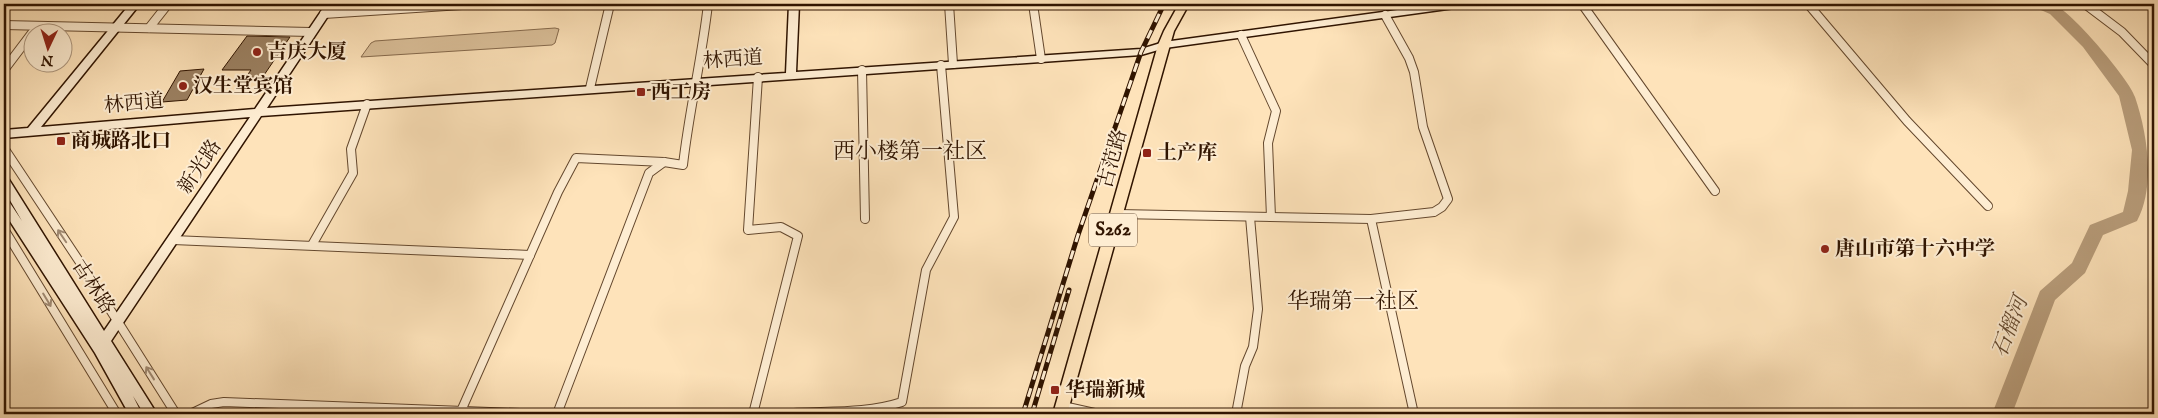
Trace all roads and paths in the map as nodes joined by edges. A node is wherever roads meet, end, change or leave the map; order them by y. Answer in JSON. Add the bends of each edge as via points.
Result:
{"nodes":[{"id":1,"x":135,"y":4,"type":"edge"},
{"id":2,"x":168,"y":4,"type":"edge"},
{"id":3,"x":331,"y":4,"type":"edge"},
{"id":4,"x":477,"y":4,"type":"edge"},
{"id":5,"x":610,"y":4,"type":"edge"},
{"id":6,"x":708,"y":4,"type":"edge"},
{"id":7,"x":794,"y":4,"type":"edge"},
{"id":8,"x":950,"y":4,"type":"edge"},
{"id":9,"x":1033,"y":4,"type":"edge"},
{"id":10,"x":1184,"y":4,"type":"edge"},
{"id":11,"x":1462,"y":4,"type":"edge"},
{"id":12,"x":1582,"y":4,"type":"edge"},
{"id":13,"x":1808,"y":4,"type":"edge"},
{"id":14,"x":2085,"y":4,"type":"edge"},
{"id":15,"x":324,"y":14,"type":"junction"},
{"id":16,"x":1385,"y":15,"type":"junction"},
{"id":17,"x":4,"y":25,"type":"edge"},
{"id":18,"x":22,"y":25,"type":"edge"},
{"id":19,"x":72,"y":26,"type":"edge"},
{"id":20,"x":116,"y":27,"type":"junction"},
{"id":21,"x":149,"y":28,"type":"junction"},
{"id":22,"x":311,"y":32,"type":"junction"},
{"id":23,"x":1241,"y":35,"type":"junction"},
{"id":24,"x":1164,"y":46,"type":"junction"},
{"id":25,"x":22,"y":47,"type":"edge"},
{"id":26,"x":1041,"y":58,"type":"junction"},
{"id":27,"x":953,"y":64,"type":"junction"},
{"id":28,"x":941,"y":65,"type":"junction"},
{"id":29,"x":2154,"y":65,"type":"edge"},
{"id":30,"x":4,"y":70,"type":"edge"},
{"id":31,"x":862,"y":70,"type":"junction"},
{"id":32,"x":791,"y":75,"type":"junction"},
{"id":33,"x":758,"y":77,"type":"junction"},
{"id":34,"x":696,"y":82,"type":"junction"},
{"id":35,"x":590,"y":88,"type":"junction"},
{"id":36,"x":367,"y":104,"type":"junction"},
{"id":37,"x":259,"y":112,"type":"junction"},
{"id":38,"x":31,"y":132,"type":"junction"},
{"id":39,"x":4,"y":134,"type":"edge"},
{"id":40,"x":4,"y":148,"type":"edge"},
{"id":41,"x":664,"y":162,"type":"junction"},
{"id":42,"x":4,"y":181,"type":"edge"},
{"id":43,"x":1715,"y":191,"type":"dead end"},
{"id":44,"x":4,"y":203,"type":"edge"},
{"id":45,"x":1988,"y":206,"type":"dead end"},
{"id":46,"x":1118,"y":214,"type":"junction"},
{"id":47,"x":1250,"y":217,"type":"junction"},
{"id":48,"x":1271,"y":217,"type":"junction"},
{"id":49,"x":865,"y":219,"type":"dead end"},
{"id":50,"x":1371,"y":219,"type":"junction"},
{"id":51,"x":4,"y":229,"type":"edge"},
{"id":52,"x":174,"y":240,"type":"junction"},
{"id":53,"x":312,"y":245,"type":"junction"},
{"id":54,"x":530,"y":255,"type":"junction"},
{"id":55,"x":118,"y":322,"type":"junction"},
{"id":56,"x":102,"y":344,"type":"junction"},
{"id":57,"x":1062,"y":410,"type":"edge"},
{"id":58,"x":461,"y":411,"type":"junction"},
{"id":59,"x":836,"y":412,"type":"edge"},
{"id":60,"x":117,"y":414,"type":"edge"},
{"id":61,"x":136,"y":414,"type":"edge"},
{"id":62,"x":151,"y":414,"type":"edge"},
{"id":63,"x":176,"y":414,"type":"edge"},
{"id":64,"x":190,"y":414,"type":"edge"},
{"id":65,"x":544,"y":414,"type":"edge"},
{"id":66,"x":557,"y":414,"type":"edge"},
{"id":67,"x":753,"y":414,"type":"edge"},
{"id":68,"x":780,"y":414,"type":"edge"},
{"id":69,"x":1099,"y":414,"type":"edge"},
{"id":70,"x":1236,"y":414,"type":"edge"},
{"id":71,"x":1414,"y":414,"type":"edge"}],
"edges":[{"from":1,"to":20,"type":"main road"},
{"from":2,"to":21,"type":"street"},
{"from":3,"to":15,"type":"main road","name":"新光路"},
{"from":4,"to":15,"type":"street"},
{"from":5,"to":35,"type":"street"},
{"from":6,"to":34,"type":"street"},
{"from":7,"to":32,"type":"main road"},
{"from":8,"to":27,"type":"street"},
{"from":9,"to":26,"type":"street"},
{"from":10,"to":24,"type":"main road","name":"古范路","number":"S262"},
{"from":11,"to":16,"type":"main road","name":"林西道"},
{"from":12,"to":43,"type":"street"},
{"from":13,"to":45,"type":"street","via":[[1907,121]]},
{"from":14,"to":29,"type":"street","via":[[2111,22]]},
{"from":15,"to":22,"type":"main road","name":"新光路"},
{"from":16,"to":23,"type":"main road","name":"林西道"},
{"from":16,"to":50,"type":"street","via":[[1414,72],[1423,128],[1448,199],[1434,212]]},
{"from":17,"to":18,"type":"street"},
{"from":19,"to":20,"type":"street"},
{"from":20,"to":21,"type":"street"},
{"from":20,"to":38,"type":"main road"},
{"from":21,"to":22,"type":"street"},
{"from":22,"to":37,"type":"main road","name":"新光路"},
{"from":23,"to":24,"type":"main road","name":"林西道"},
{"from":23,"to":48,"type":"street","via":[[1276,111],[1268,143]]},
{"from":24,"to":26,"type":"main road","name":"林西道","via":[[1141,52]]},
{"from":24,"to":46,"type":"main road","name":"古范路","number":"S262"},
{"from":25,"to":30,"type":"street"},
{"from":26,"to":27,"type":"main road","name":"林西道"},
{"from":27,"to":28,"type":"main road","name":"林西道"},
{"from":28,"to":31,"type":"main road","name":"林西道"},
{"from":28,"to":59,"type":"street","via":[[954,217],[949,231],[929,258],[902,402],[885,409]]},
{"from":31,"to":32,"type":"main road","name":"林西道"},
{"from":31,"to":49,"type":"street"},
{"from":32,"to":33,"type":"main road","name":"林西道"},
{"from":33,"to":34,"type":"main road","name":"林西道"},
{"from":33,"to":67,"type":"street","via":[[748,230],[782,227],[798,236]]},
{"from":34,"to":35,"type":"main road","name":"林西道"},
{"from":34,"to":41,"type":"street","via":[[688,114],[683,165]]},
{"from":35,"to":36,"type":"main road","name":"林西道"},
{"from":36,"to":37,"type":"main road","name":"林西道"},
{"from":36,"to":53,"type":"street","via":[[351,149],[353,174]]},
{"from":37,"to":38,"type":"main road","name":"林西道"},
{"from":37,"to":52,"type":"main road","name":"新光路"},
{"from":38,"to":39,"type":"main road","name":"林西道"},
{"from":55,"to":40,"type":"street","one_way":true},
{"from":41,"to":54,"type":"street","via":[[576,158]]},
{"from":41,"to":66,"type":"street","via":[[649,173]]},
{"from":42,"to":56,"type":"main road","name":"古林路"},
{"from":44,"to":56,"type":"main road","name":"古林路"},
{"from":46,"to":47,"type":"street"},
{"from":46,"to":57,"type":"main road","name":"古范路","number":"S262"},
{"from":47,"to":48,"type":"street"},
{"from":47,"to":70,"type":"street","via":[[1258,309],[1253,347],[1244,366]]},
{"from":48,"to":50,"type":"street"},
{"from":50,"to":71,"type":"street"},
{"from":51,"to":60,"type":"street","one_way":true},
{"from":52,"to":53,"type":"street"},
{"from":52,"to":55,"type":"main road","name":"新光路"},
{"from":53,"to":54,"type":"street"},
{"from":54,"to":58,"type":"street"},
{"from":55,"to":56,"type":"main road","name":"新光路"},
{"from":63,"to":55,"type":"street","one_way":true},
{"from":56,"to":61,"type":"main road","name":"古林路"},
{"from":56,"to":62,"type":"main road","name":"古林路"},
{"from":57,"to":69,"type":"street"},
{"from":58,"to":64,"type":"street","via":[[224,402]]},
{"from":58,"to":65,"type":"street"},
{"from":59,"to":68,"type":"street"}]}
